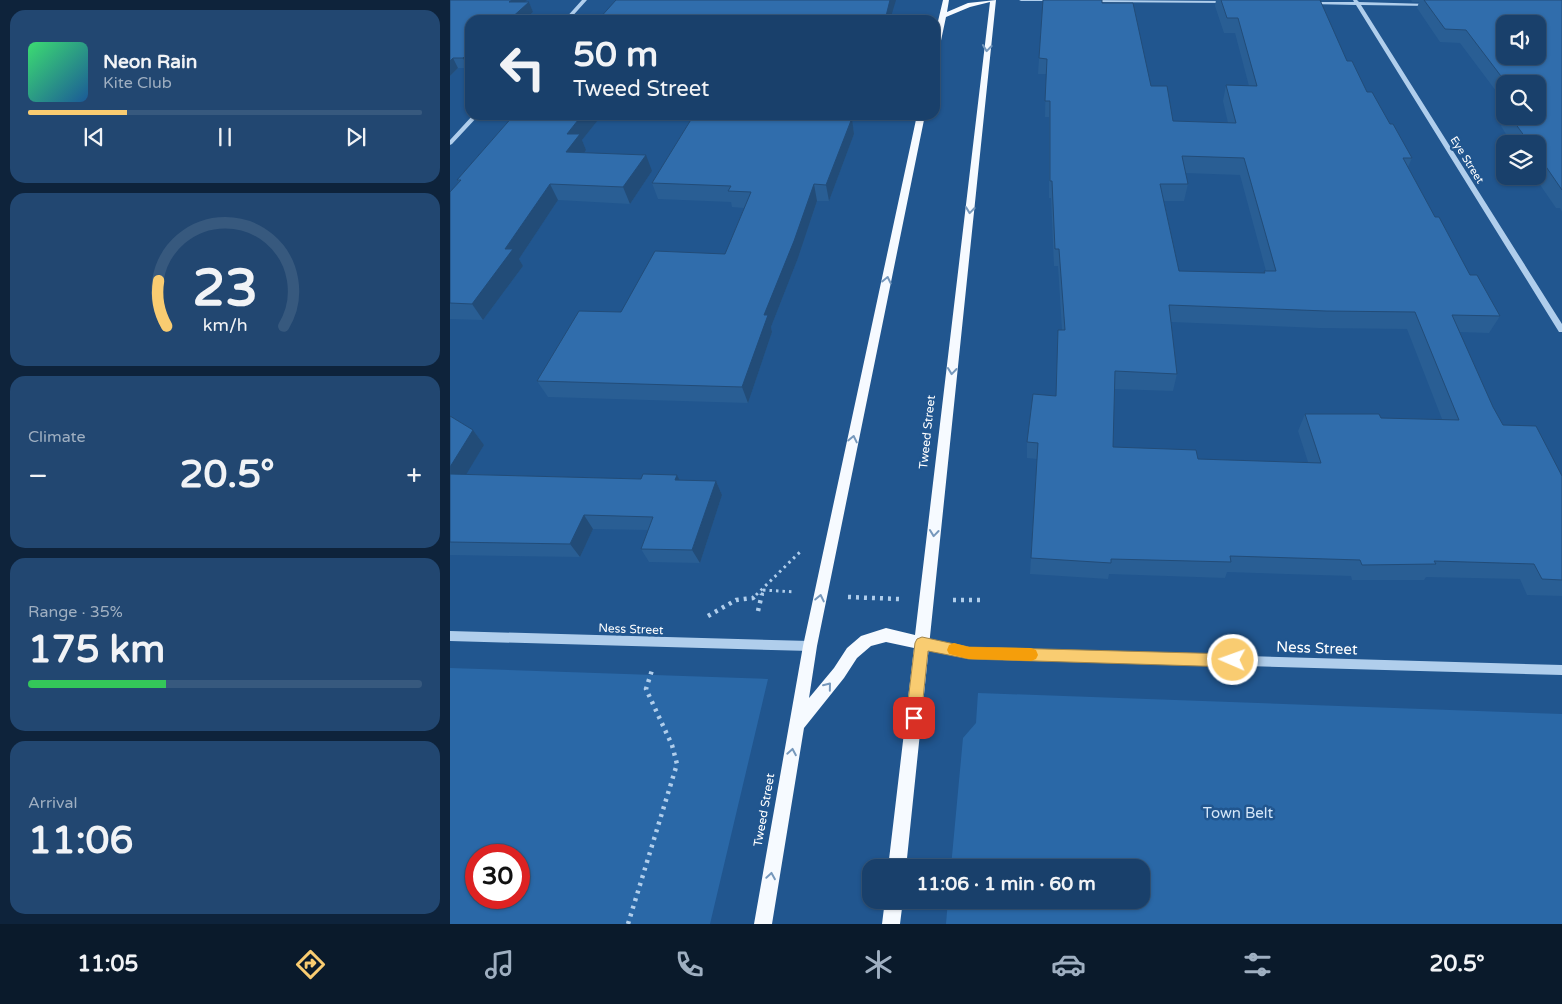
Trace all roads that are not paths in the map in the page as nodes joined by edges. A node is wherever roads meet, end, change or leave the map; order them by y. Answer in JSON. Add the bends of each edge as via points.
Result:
{"nodes":[{"id":1,"x":586,"y":0,"type":"edge"},
{"id":2,"x":946,"y":0,"type":"edge"},
{"id":3,"x":992,"y":0,"type":"edge"},
{"id":4,"x":1020,"y":0,"type":"edge"},
{"id":5,"x":1058,"y":0,"type":"edge"},
{"id":6,"x":1085,"y":1,"type":"edge"},
{"id":7,"x":1234,"y":2,"type":"edge"},
{"id":8,"x":1356,"y":2,"type":"edge"},
{"id":9,"x":1304,"y":3,"type":"edge"},
{"id":10,"x":1433,"y":5,"type":"edge"},
{"id":11,"x":571,"y":15,"type":"edge"},
{"id":12,"x":942,"y":16,"type":"junction"},
{"id":13,"x":940,"y":26,"type":"edge"},
{"id":14,"x":471,"y":120,"type":"edge"},
{"id":15,"x":920,"y":120,"type":"edge"},
{"id":16,"x":450,"y":143,"type":"edge"},
{"id":17,"x":1562,"y":330,"type":"edge"},
{"id":18,"x":450,"y":636,"type":"edge"},
{"id":19,"x":922,"y":643,"type":"junction"},
{"id":20,"x":810,"y":646,"type":"junction"},
{"id":21,"x":1562,"y":670,"type":"edge"},
{"id":22,"x":797,"y":724,"type":"junction"},
{"id":23,"x":898,"y":859,"type":"edge"},
{"id":24,"x":893,"y":909,"type":"edge"},
{"id":25,"x":763,"y":924,"type":"edge"},
{"id":26,"x":891,"y":924,"type":"edge"}],
"edges":[{"from":1,"to":11,"type":"street"},
{"from":2,"to":12,"type":"main road"},
{"from":3,"to":12,"type":"main road","via":[[968,5]]},
{"from":3,"to":19,"type":"main road","name":"Tweed Street","one_way":true},
{"from":4,"to":5,"type":"street"},
{"from":6,"to":7,"type":"street"},
{"from":8,"to":9,"type":"street"},
{"from":8,"to":10,"type":"street"},
{"from":8,"to":17,"type":"street","name":"Eye Street"},
{"from":12,"to":13,"type":"main road"},
{"from":14,"to":16,"type":"street"},
{"from":20,"to":15,"type":"main road","name":"Tweed Street","one_way":true},
{"from":18,"to":20,"type":"street","name":"Ness Street"},
{"from":19,"to":21,"type":"street","name":"Ness Street","via":[[969,653]]},
{"from":22,"to":19,"type":"main road","one_way":true,"via":[[852,653],[866,641],[886,635]]},
{"from":19,"to":23,"type":"main road","name":"Tweed Street"},
{"from":20,"to":22,"type":"main road","name":"Tweed Street"},
{"from":25,"to":22,"type":"main road","name":"Tweed Street","one_way":true},
{"from":24,"to":26,"type":"main road"}]}
